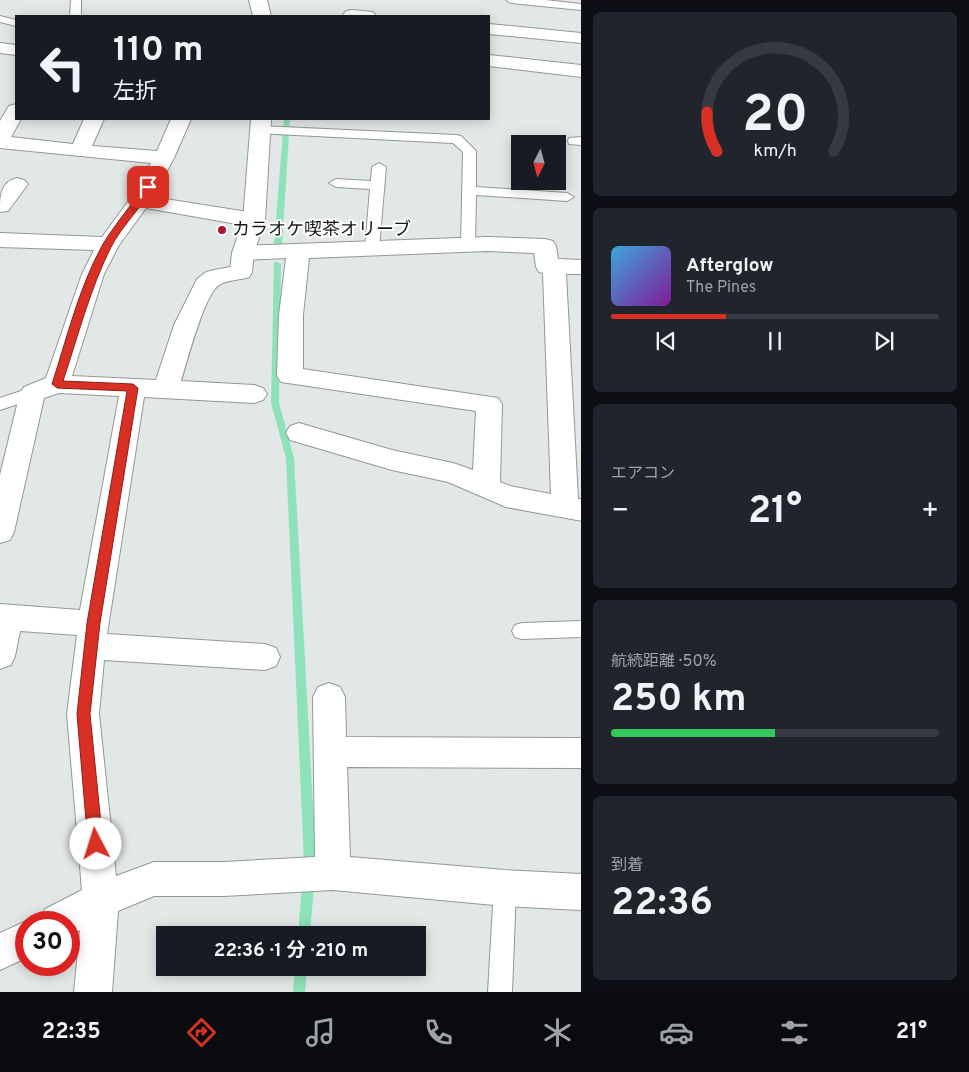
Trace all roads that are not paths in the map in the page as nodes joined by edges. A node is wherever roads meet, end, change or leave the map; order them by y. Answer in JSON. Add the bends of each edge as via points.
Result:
{"nodes":[{"id":1,"x":76,"y":0,"type":"edge"},
{"id":2,"x":511,"y":0,"type":"edge"},
{"id":3,"x":581,"y":8,"type":"edge"},
{"id":4,"x":76,"y":15,"type":"edge"},
{"id":5,"x":0,"y":19,"type":"edge"},
{"id":6,"x":15,"y":23,"type":"edge"},
{"id":7,"x":490,"y":29,"type":"edge"},
{"id":8,"x":540,"y":34,"type":"junction"},
{"id":9,"x":581,"y":38,"type":"edge"},
{"id":10,"x":0,"y":48,"type":"edge"},
{"id":11,"x":15,"y":50,"type":"edge"},
{"id":12,"x":490,"y":60,"type":"edge"},
{"id":13,"x":535,"y":65,"type":"junction"},
{"id":14,"x":581,"y":71,"type":"edge"},
{"id":15,"x":0,"y":99,"type":"edge"},
{"id":16,"x":15,"y":102,"type":"edge"},
{"id":17,"x":15,"y":112,"type":"edge"},
{"id":18,"x":94,"y":120,"type":"edge"},
{"id":19,"x":181,"y":120,"type":"edge"},
{"id":20,"x":266,"y":126,"type":"edge"},
{"id":21,"x":0,"y":140,"type":"edge"},
{"id":22,"x":80,"y":150,"type":"junction"},
{"id":23,"x":164,"y":158,"type":"junction"},
{"id":24,"x":379,"y":167,"type":"dead end"},
{"id":25,"x":336,"y":183,"type":"dead end"},
{"id":26,"x":17,"y":184,"type":"dead end"},
{"id":27,"x":377,"y":186,"type":"junction"},
{"id":28,"x":469,"y":191,"type":"junction"},
{"id":29,"x":566,"y":197,"type":"dead end"},
{"id":30,"x":140,"y":201,"type":"junction"},
{"id":31,"x":0,"y":204,"type":"edge"},
{"id":32,"x":254,"y":220,"type":"junction"},
{"id":33,"x":0,"y":240,"type":"edge"},
{"id":34,"x":108,"y":244,"type":"junction"},
{"id":35,"x":468,"y":245,"type":"junction"},
{"id":36,"x":372,"y":248,"type":"junction"},
{"id":37,"x":298,"y":251,"type":"junction"},
{"id":38,"x":242,"y":262,"type":"junction"},
{"id":39,"x":554,"y":266,"type":"junction"},
{"id":40,"x":581,"y":267,"type":"edge"},
{"id":41,"x":57,"y":384,"type":"junction"},
{"id":42,"x":133,"y":388,"type":"junction"},
{"id":43,"x":166,"y":389,"type":"junction"},
{"id":44,"x":33,"y":393,"type":"junction"},
{"id":45,"x":254,"y":394,"type":"dead end"},
{"id":46,"x":0,"y":404,"type":"edge"},
{"id":47,"x":299,"y":433,"type":"dead end"},
{"id":48,"x":573,"y":460,"type":"edge"},
{"id":49,"x":486,"y":488,"type":"junction"},
{"id":50,"x":573,"y":507,"type":"edge"},
{"id":51,"x":3,"y":508,"type":"edge"},
{"id":52,"x":0,"y":532,"type":"edge"},
{"id":53,"x":4,"y":618,"type":"edge"},
{"id":54,"x":581,"y":629,"type":"edge"},
{"id":55,"x":522,"y":630,"type":"dead end"},
{"id":56,"x":92,"y":635,"type":"junction"},
{"id":57,"x":0,"y":656,"type":"edge"},
{"id":58,"x":266,"y":657,"type":"dead end"},
{"id":59,"x":329,"y":697,"type":"dead end"},
{"id":60,"x":330,"y":752,"type":"junction"},
{"id":61,"x":581,"y":753,"type":"edge"},
{"id":62,"x":318,"y":873,"type":"junction"},
{"id":63,"x":505,"y":888,"type":"junction"},
{"id":64,"x":581,"y":892,"type":"edge"},
{"id":65,"x":101,"y":900,"type":"junction"},
{"id":66,"x":80,"y":911,"type":"edge"},
{"id":67,"x":15,"y":944,"type":"edge"},
{"id":68,"x":0,"y":952,"type":"edge"},
{"id":69,"x":92,"y":992,"type":"edge"},
{"id":70,"x":500,"y":992,"type":"edge"}],
"edges":[{"from":1,"to":4,"type":"lane"},
{"from":2,"to":3,"type":"lane"},
{"from":5,"to":6,"type":"lane"},
{"from":7,"to":8,"type":"street"},
{"from":8,"to":9,"type":"street"},
{"from":8,"to":13,"type":"street"},
{"from":10,"to":11,"type":"street"},
{"from":12,"to":13,"type":"street"},
{"from":13,"to":14,"type":"street"},
{"from":15,"to":16,"type":"street"},
{"from":17,"to":21,"type":"street"},
{"from":18,"to":22,"type":"street"},
{"from":19,"to":23,"type":"street"},
{"from":20,"to":28,"type":"lane","via":[[456,139],[470,151]]},
{"from":20,"to":32,"type":"street"},
{"from":21,"to":22,"type":"street"},
{"from":22,"to":23,"type":"street"},
{"from":23,"to":30,"type":"street"},
{"from":24,"to":27,"type":"lane"},
{"from":25,"to":27,"type":"lane"},
{"from":26,"to":31,"type":"street"},
{"from":27,"to":36,"type":"lane"},
{"from":28,"to":29,"type":"lane"},
{"from":28,"to":35,"type":"lane"},
{"from":30,"to":32,"type":"street"},
{"from":30,"to":34,"type":"street"},
{"from":32,"to":38,"type":"street"},
{"from":33,"to":34,"type":"street"},
{"from":34,"to":41,"type":"street","via":[[93,274]]},
{"from":35,"to":36,"type":"street"},
{"from":35,"to":39,"type":"street","via":[[545,246],[547,266]]},
{"from":36,"to":37,"type":"street"},
{"from":37,"to":38,"type":"street"},
{"from":37,"to":49,"type":"street","via":[[290,315],[290,376],[489,404]]},
{"from":38,"to":43,"type":"street","via":[[205,284],[186,325]]},
{"from":39,"to":40,"type":"street"},
{"from":39,"to":48,"type":"street"},
{"from":41,"to":42,"type":"street"},
{"from":41,"to":44,"type":"street"},
{"from":42,"to":43,"type":"street"},
{"from":42,"to":56,"type":"street"},
{"from":43,"to":45,"type":"street"},
{"from":44,"to":46,"type":"lane"},
{"from":44,"to":51,"type":"street"},
{"from":47,"to":49,"type":"street","via":[[392,460],[453,473]]},
{"from":48,"to":50,"type":"street"},
{"from":49,"to":50,"type":"street","via":[[506,496]]},
{"from":51,"to":52,"type":"street"},
{"from":53,"to":56,"type":"street"},
{"from":53,"to":57,"type":"street"},
{"from":54,"to":55,"type":"lane"},
{"from":56,"to":58,"type":"street"},
{"from":56,"to":65,"type":"street","via":[[83,714]]},
{"from":59,"to":60,"type":"street"},
{"from":60,"to":61,"type":"street"},
{"from":60,"to":62,"type":"street"},
{"from":62,"to":63,"type":"street"},
{"from":62,"to":65,"type":"street","via":[[224,879],[154,878]]},
{"from":63,"to":64,"type":"street"},
{"from":63,"to":70,"type":"lane"},
{"from":65,"to":66,"type":"street"},
{"from":65,"to":69,"type":"street"},
{"from":67,"to":68,"type":"street"}]}
